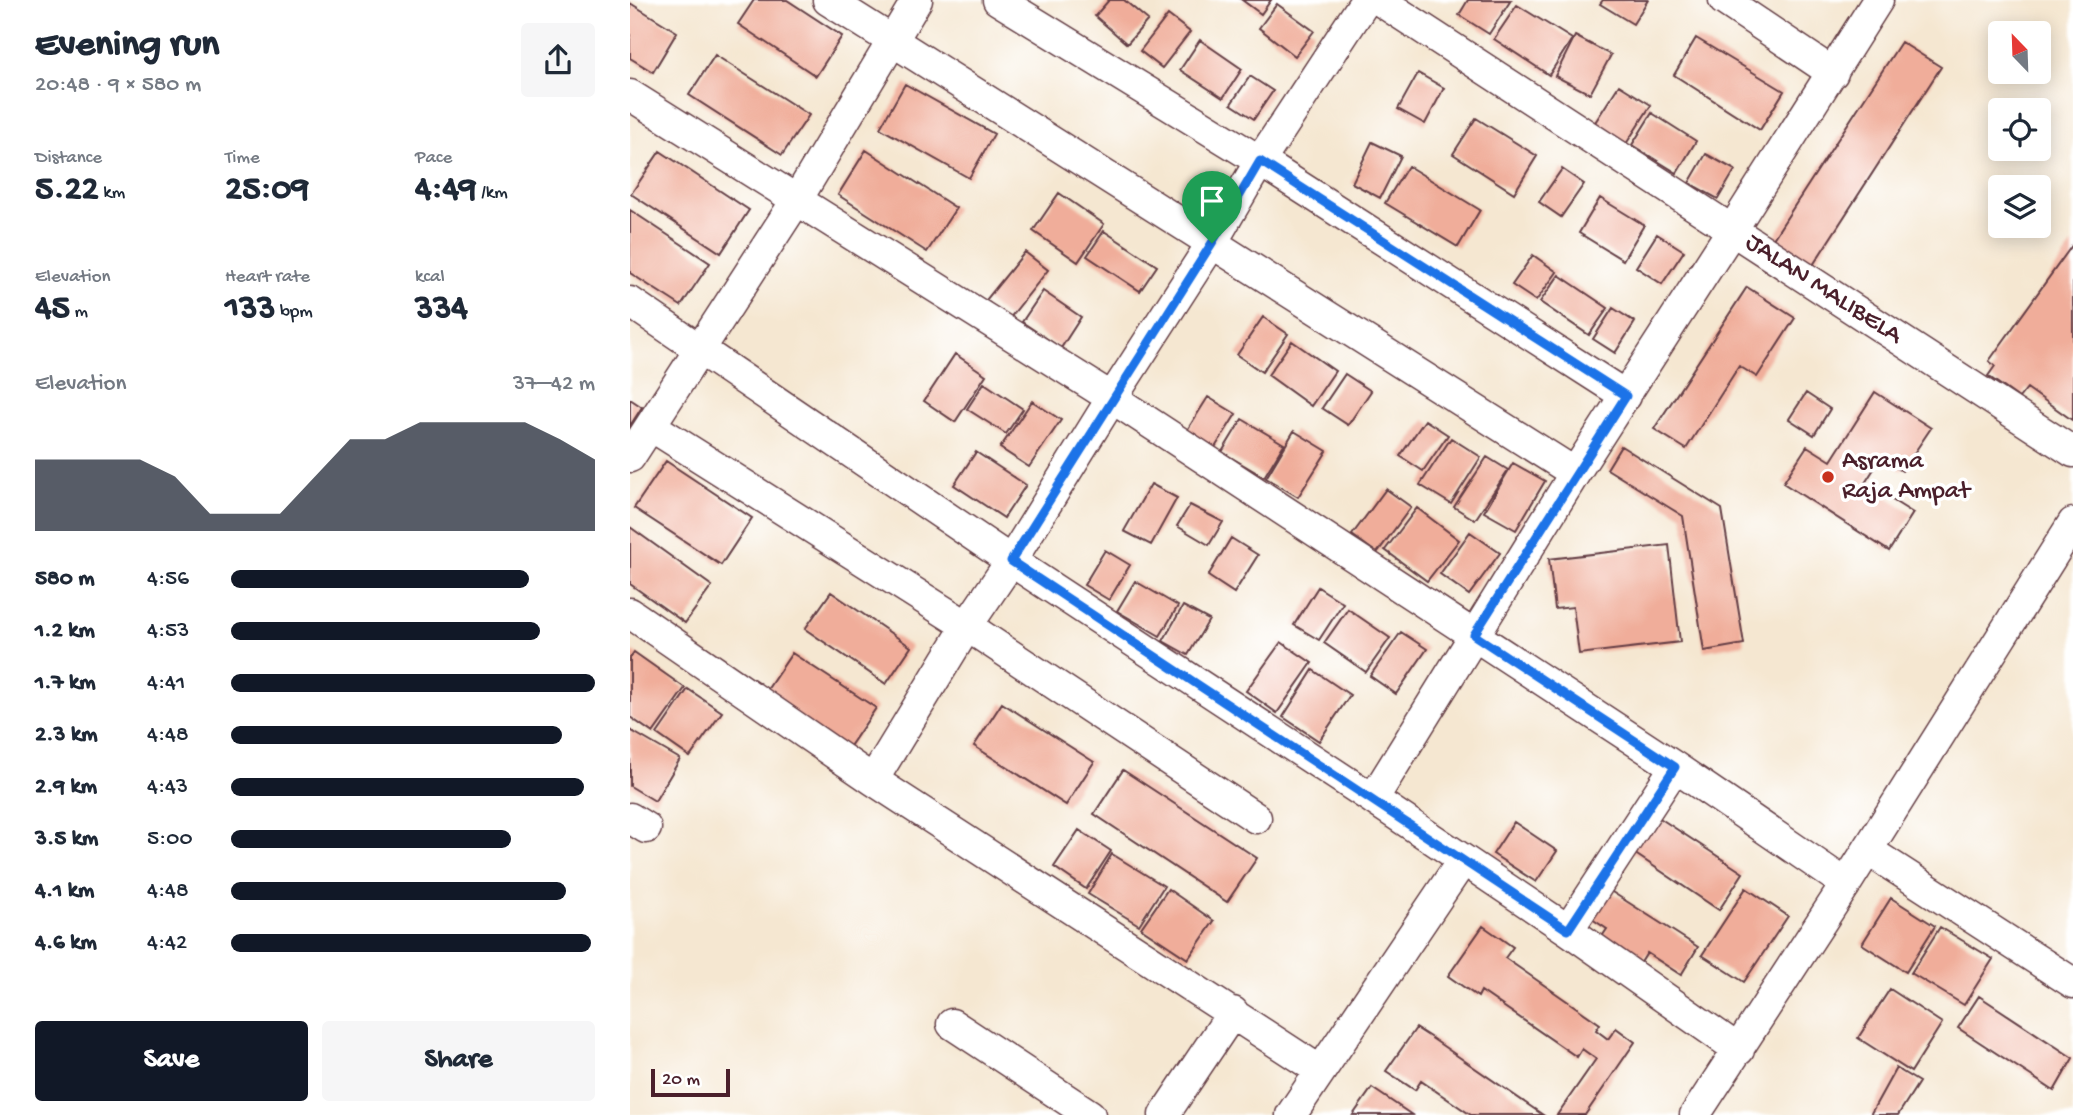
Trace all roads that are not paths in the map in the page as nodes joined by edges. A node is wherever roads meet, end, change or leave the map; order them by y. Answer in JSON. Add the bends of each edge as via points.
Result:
{"nodes":[{"id":1,"x":828,"y":0,"type":"edge"},
{"id":2,"x":917,"y":0,"type":"edge"},
{"id":3,"x":998,"y":0,"type":"edge"},
{"id":4,"x":1366,"y":0,"type":"edge"},
{"id":5,"x":1379,"y":0,"type":"edge"},
{"id":6,"x":1724,"y":0,"type":"edge"},
{"id":7,"x":1865,"y":5,"type":"edge"},
{"id":8,"x":891,"y":41,"type":"junction"},
{"id":9,"x":1833,"y":73,"type":"junction"},
{"id":10,"x":630,"y":94,"type":"edge"},
{"id":11,"x":1260,"y":161,"type":"junction"},
{"id":12,"x":798,"y":198,"type":"junction"},
{"id":13,"x":1732,"y":230,"type":"junction"},
{"id":14,"x":1212,"y":243,"type":"junction"},
{"id":15,"x":630,"y":302,"type":"edge"},
{"id":16,"x":700,"y":351,"type":"junction"},
{"id":17,"x":1626,"y":396,"type":"junction"},
{"id":18,"x":1112,"y":398,"type":"junction"},
{"id":19,"x":651,"y":426,"type":"junction"},
{"id":20,"x":2073,"y":452,"type":"edge"},
{"id":21,"x":630,"y":457,"type":"edge"},
{"id":22,"x":1575,"y":473,"type":"junction"},
{"id":23,"x":2073,"y":523,"type":"edge"},
{"id":24,"x":1011,"y":561,"type":"junction"},
{"id":25,"x":630,"y":613,"type":"edge"},
{"id":26,"x":967,"y":626,"type":"junction"},
{"id":27,"x":1474,"y":635,"type":"junction"},
{"id":28,"x":1675,"y":767,"type":"junction"},
{"id":29,"x":873,"y":780,"type":"junction"},
{"id":30,"x":1373,"y":799,"type":"junction"},
{"id":31,"x":1256,"y":818,"type":"dead end"},
{"id":32,"x":1869,"y":851,"type":"junction"},
{"id":33,"x":1463,"y":860,"type":"junction"},
{"id":34,"x":1846,"y":884,"type":"junction"},
{"id":35,"x":1568,"y":930,"type":"junction"},
{"id":36,"x":2073,"y":983,"type":"edge"},
{"id":37,"x":1233,"y":1012,"type":"junction"},
{"id":38,"x":953,"y":1024,"type":"dead end"},
{"id":39,"x":1740,"y":1050,"type":"junction"},
{"id":40,"x":1319,"y":1070,"type":"junction"},
{"id":41,"x":1090,"y":1115,"type":"edge"},
{"id":42,"x":1164,"y":1115,"type":"edge"},
{"id":43,"x":1291,"y":1115,"type":"edge"},
{"id":44,"x":1695,"y":1115,"type":"edge"}],
"edges":[{"from":1,"to":8,"type":"street"},
{"from":2,"to":8,"type":"street"},
{"from":3,"to":11,"type":"street"},
{"from":4,"to":11,"type":"street"},
{"from":5,"to":13,"type":"street"},
{"from":6,"to":9,"type":"street"},
{"from":7,"to":9,"type":"street","name":"JALAN MALIBELA"},
{"from":8,"to":12,"type":"street"},
{"from":8,"to":14,"type":"street"},
{"from":9,"to":13,"type":"street","name":"JALAN MALIBELA"},
{"from":10,"to":12,"type":"street"},
{"from":11,"to":14,"type":"street"},
{"from":11,"to":17,"type":"street"},
{"from":12,"to":16,"type":"street"},
{"from":12,"to":18,"type":"street"},
{"from":13,"to":17,"type":"street"},
{"from":13,"to":20,"type":"street","name":"JALAN MALIBELA"},
{"from":14,"to":18,"type":"street"},
{"from":14,"to":22,"type":"street"},
{"from":15,"to":16,"type":"street"},
{"from":16,"to":19,"type":"street"},
{"from":16,"to":24,"type":"street"},
{"from":17,"to":22,"type":"street"},
{"from":18,"to":24,"type":"street"},
{"from":18,"to":27,"type":"street"},
{"from":19,"to":21,"type":"street"},
{"from":19,"to":26,"type":"street"},
{"from":22,"to":27,"type":"street"},
{"from":23,"to":32,"type":"street"},
{"from":24,"to":26,"type":"street"},
{"from":24,"to":30,"type":"street"},
{"from":25,"to":29,"type":"street"},
{"from":26,"to":29,"type":"street"},
{"from":26,"to":31,"type":"street"},
{"from":27,"to":28,"type":"street"},
{"from":27,"to":30,"type":"street"},
{"from":28,"to":34,"type":"street"},
{"from":28,"to":35,"type":"street"},
{"from":29,"to":37,"type":"street"},
{"from":30,"to":33,"type":"street"},
{"from":32,"to":34,"type":"street"},
{"from":32,"to":36,"type":"street"},
{"from":33,"to":35,"type":"street"},
{"from":33,"to":40,"type":"street"},
{"from":34,"to":39,"type":"street"},
{"from":35,"to":39,"type":"street"},
{"from":37,"to":40,"type":"street"},
{"from":37,"to":42,"type":"street"},
{"from":38,"to":41,"type":"street"},
{"from":39,"to":44,"type":"street"},
{"from":40,"to":43,"type":"street"}]}
